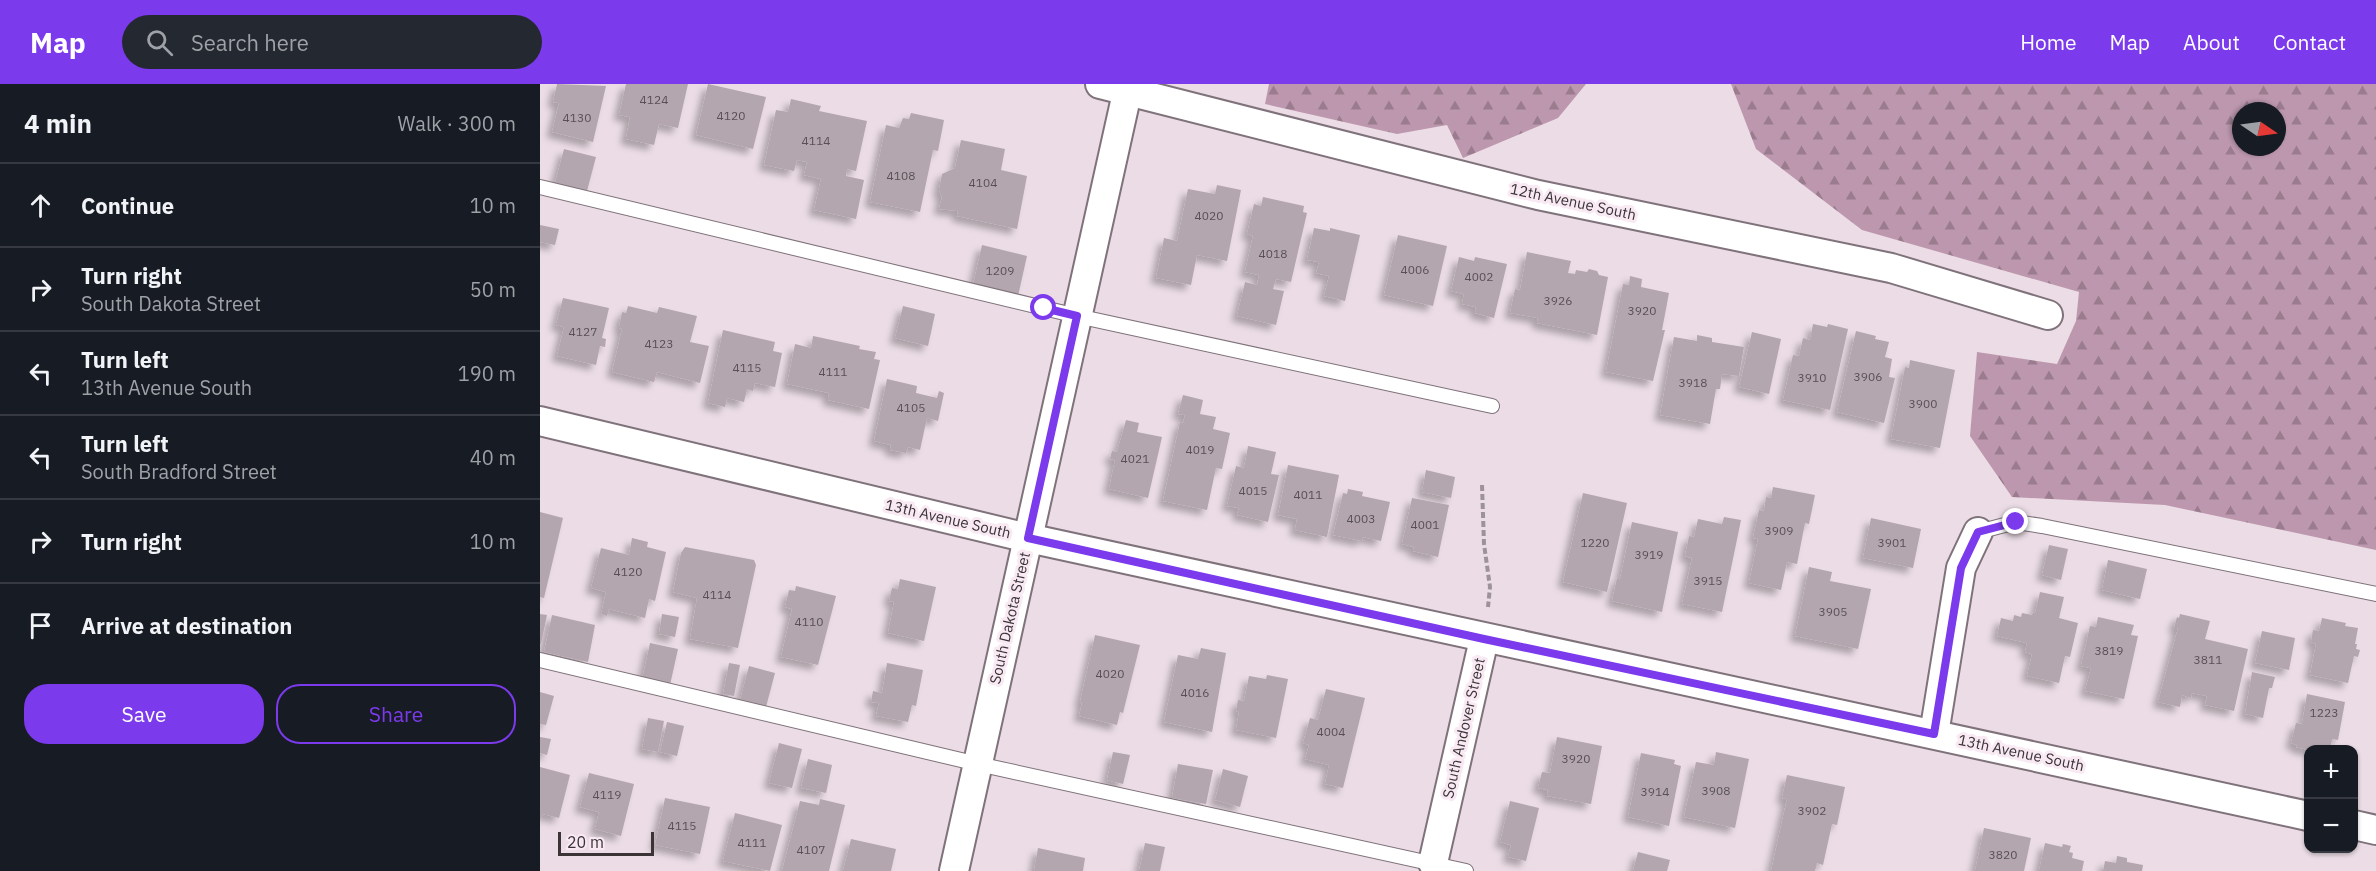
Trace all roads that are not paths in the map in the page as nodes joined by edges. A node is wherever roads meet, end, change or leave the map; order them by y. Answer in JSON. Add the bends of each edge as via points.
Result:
{"nodes":[{"id":1,"x":1100,"y":84,"type":"edge"},
{"id":2,"x":1128,"y":87,"type":"edge"},
{"id":3,"x":540,"y":187,"type":"edge"},
{"id":4,"x":2048,"y":315,"type":"dead end"},
{"id":5,"x":1077,"y":316,"type":"junction"},
{"id":6,"x":1492,"y":406,"type":"dead end"},
{"id":7,"x":540,"y":421,"type":"edge"},
{"id":8,"x":1978,"y":532,"type":"joint"},
{"id":9,"x":1028,"y":538,"type":"junction"},
{"id":10,"x":2376,"y":594,"type":"edge"},
{"id":11,"x":1484,"y":639,"type":"junction"},
{"id":12,"x":540,"y":660,"type":"edge"},
{"id":13,"x":1934,"y":734,"type":"junction"},
{"id":14,"x":978,"y":764,"type":"junction"},
{"id":15,"x":2304,"y":815,"type":"edge"},
{"id":16,"x":2358,"y":826,"type":"edge"},
{"id":17,"x":2376,"y":830,"type":"edge"},
{"id":18,"x":1433,"y":863,"type":"junction"},
{"id":19,"x":954,"y":871,"type":"edge"},
{"id":20,"x":1466,"y":871,"type":"edge"}],
"edges":[{"from":1,"to":2,"type":"street","name":"12th Avenue South"},
{"from":2,"to":4,"type":"street","name":"12th Avenue South","via":[[1538,195],[1891,268]]},
{"from":2,"to":5,"type":"street","name":"South Dakota Street"},
{"from":3,"to":5,"type":"lane"},
{"from":5,"to":6,"type":"lane"},
{"from":5,"to":9,"type":"street","name":"South Dakota Street"},
{"from":7,"to":9,"type":"street","name":"13th Avenue South"},
{"from":8,"to":10,"type":"lane","via":[[2016,522],[2042,526]]},
{"from":8,"to":13,"type":"street","via":[[1961,568]]},
{"from":9,"to":11,"type":"street","name":"13th Avenue South"},
{"from":9,"to":14,"type":"street","name":"South Dakota Street"},
{"from":11,"to":13,"type":"street","name":"13th Avenue South"},
{"from":11,"to":18,"type":"street","name":"South Andover Street"},
{"from":12,"to":14,"type":"lane"},
{"from":13,"to":15,"type":"street","name":"13th Avenue South"},
{"from":14,"to":18,"type":"lane"},
{"from":14,"to":19,"type":"street","name":"South Dakota Street"},
{"from":16,"to":17,"type":"street"},
{"from":18,"to":20,"type":"lane"}]}
